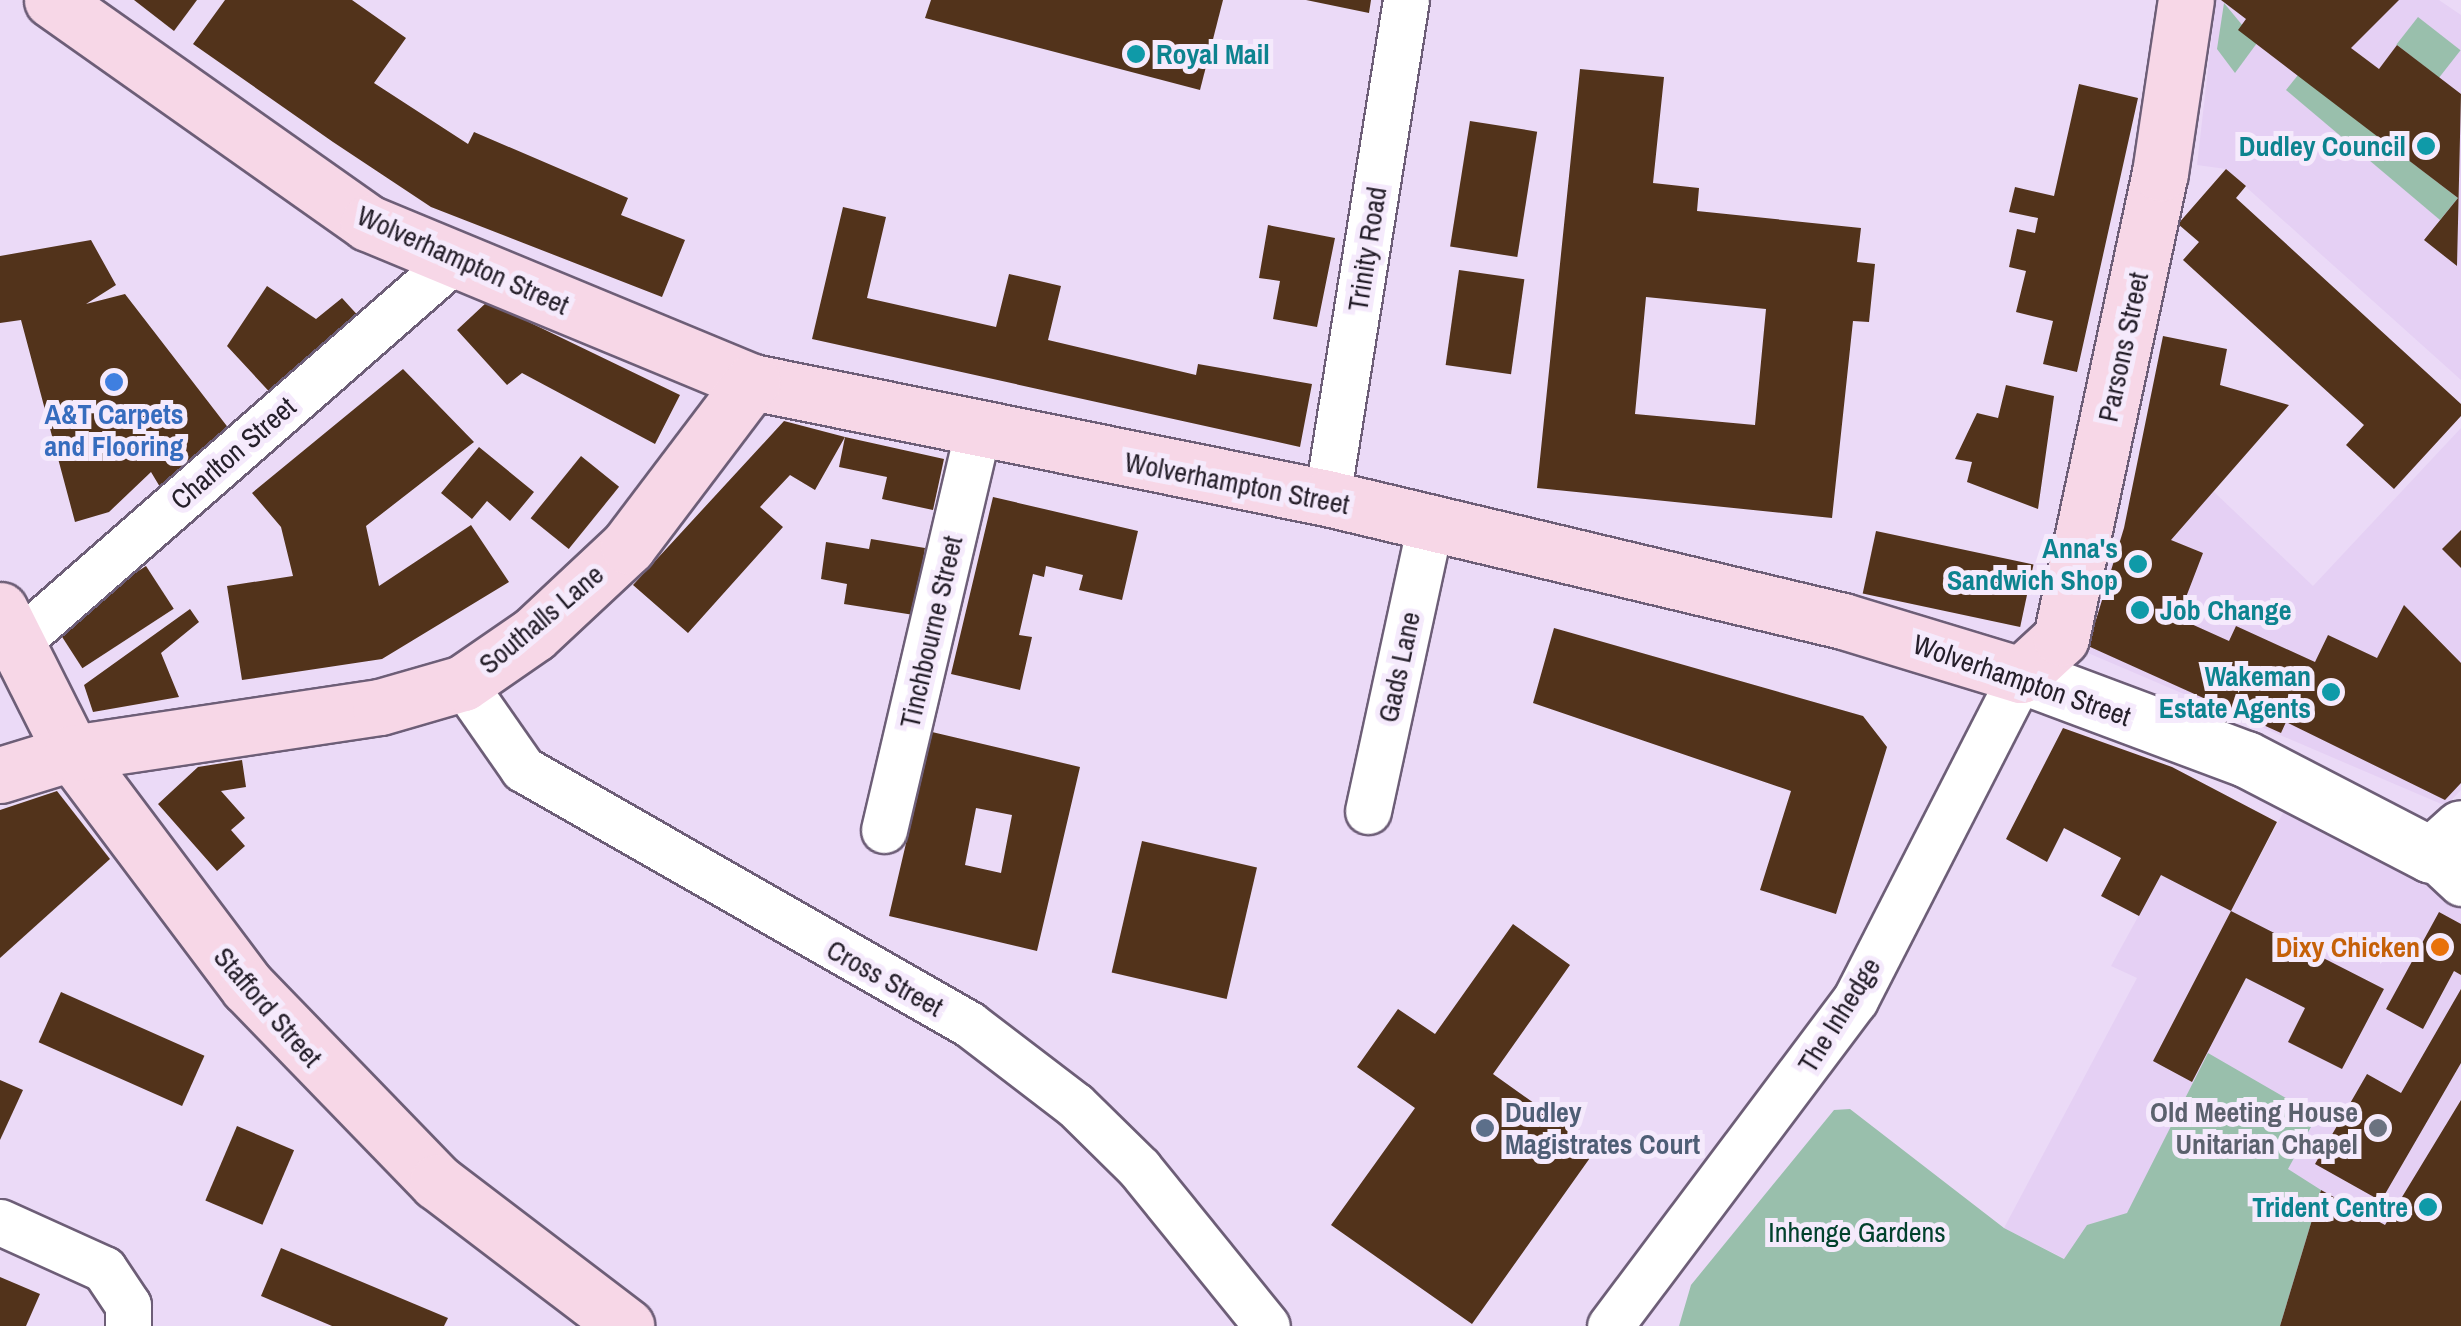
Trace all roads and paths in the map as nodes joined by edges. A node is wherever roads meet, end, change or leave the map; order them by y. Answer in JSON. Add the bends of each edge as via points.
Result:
{"nodes":[{"id":1,"x":52,"y":0,"type":"edge"},
{"id":2,"x":1406,"y":0,"type":"edge"},
{"id":3,"x":2186,"y":0,"type":"edge"},
{"id":4,"x":454,"y":260,"type":"junction"},
{"id":5,"x":752,"y":382,"type":"junction"},
{"id":6,"x":977,"y":434,"type":"junction"},
{"id":7,"x":1327,"y":498,"type":"junction"},
{"id":8,"x":1430,"y":524,"type":"junction"},
{"id":9,"x":6,"y":629,"type":"edge"},
{"id":10,"x":2021,"y":674,"type":"junction"},
{"id":11,"x":463,"y":683,"type":"junction"},
{"id":12,"x":72,"y":753,"type":"junction"},
{"id":13,"x":0,"y":775,"type":"edge"},
{"id":14,"x":1368,"y":811,"type":"dead end"},
{"id":15,"x":884,"y":830,"type":"dead end"},
{"id":16,"x":2451,"y":855,"type":"edge"},
{"id":17,"x":0,"y":1222,"type":"edge"},
{"id":18,"x":128,"y":1326,"type":"edge"},
{"id":19,"x":626,"y":1326,"type":"edge"},
{"id":20,"x":1267,"y":1326,"type":"edge"},
{"id":21,"x":1610,"y":1326,"type":"edge"}],
"edges":[{"from":1,"to":4,"type":"main road","name":"Wolverhampton Street","via":[[368,223]]},
{"from":2,"to":7,"type":"street","name":"Trinity Road"},
{"from":3,"to":10,"type":"main road","name":"Parsons Street","via":[[2160,173],[2061,638]]},
{"from":4,"to":5,"type":"main road","name":"Wolverhampton Street"},
{"from":4,"to":9,"type":"street","name":"Charlton Street"},
{"from":5,"to":6,"type":"main road","name":"Wolverhampton Street"},
{"from":5,"to":11,"type":"main road","name":"Southalls Lane","via":[[628,546],[534,634]]},
{"from":6,"to":7,"type":"main road","name":"Wolverhampton Street"},
{"from":6,"to":15,"type":"street","name":"Tinchbourne Street"},
{"from":7,"to":8,"type":"main road","name":"Wolverhampton Street"},
{"from":8,"to":10,"type":"main road","name":"Wolverhampton Street","via":[[1824,617]]},
{"from":8,"to":14,"type":"street","name":"Gads Lane"},
{"from":9,"to":12,"type":"main road","name":"Stafford Street"},
{"from":10,"to":16,"type":"street","name":"Wolverhampton Street","via":[[2246,759]]},
{"from":10,"to":21,"type":"street","name":"The Inhedge","via":[[1855,1000]]},
{"from":11,"to":12,"type":"main road","name":"Southalls Lane","via":[[380,706]]},
{"from":11,"to":20,"type":"street","name":"Cross Street","via":[[523,769],[969,1024],[1075,1105],[1139,1168]]},
{"from":12,"to":13,"type":"main road","name":"Southalls Lane"},
{"from":12,"to":19,"type":"main road","name":"Stafford Street","via":[[136,848],[342,1092],[436,1182]]},
{"from":17,"to":18,"type":"street","via":[[104,1269],[128,1305]]}]}
